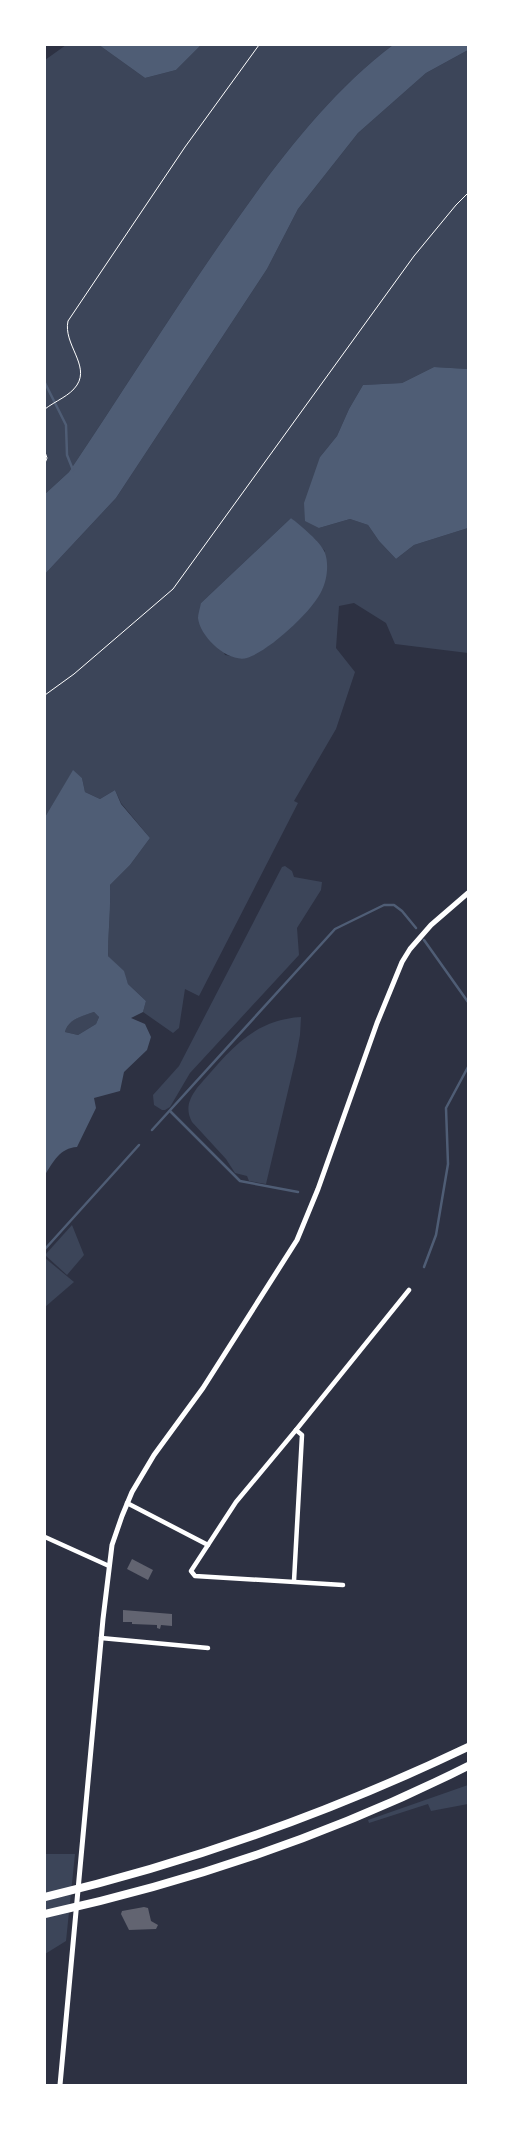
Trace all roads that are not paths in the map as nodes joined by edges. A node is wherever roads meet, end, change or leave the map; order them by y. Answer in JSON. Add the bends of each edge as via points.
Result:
{"nodes":[{"id":1,"x":468,"y":892,"type":"edge"},
{"id":2,"x":409,"y":1290,"type":"dead end"},
{"id":3,"x":296,"y":1430,"type":"junction"},
{"id":4,"x":127,"y":1503,"type":"junction"},
{"id":5,"x":45,"y":1537,"type":"edge"},
{"id":6,"x":208,"y":1545,"type":"junction"},
{"id":7,"x":109,"y":1566,"type":"junction"},
{"id":8,"x":294,"y":1582,"type":"junction"},
{"id":9,"x":342,"y":1585,"type":"dead end"},
{"id":10,"x":101,"y":1638,"type":"junction"},
{"id":11,"x":208,"y":1648,"type":"dead end"},
{"id":12,"x":468,"y":1747,"type":"edge"},
{"id":13,"x":468,"y":1766,"type":"edge"},
{"id":14,"x":45,"y":1897,"type":"edge"},
{"id":15,"x":45,"y":1914,"type":"edge"},
{"id":16,"x":60,"y":2085,"type":"edge"}],
"edges":[{"from":1,"to":4,"type":"street","via":[[431,925],[402,962],[297,1240],[203,1388],[154,1455]]},
{"from":2,"to":3,"type":"street"},
{"from":3,"to":6,"type":"street","via":[[236,1502]]},
{"from":3,"to":8,"type":"street","via":[[302,1435]]},
{"from":4,"to":6,"type":"street"},
{"from":4,"to":7,"type":"street","via":[[115,1534]]},
{"from":5,"to":7,"type":"street"},
{"from":6,"to":8,"type":"street","via":[[191,1571],[194,1576]]},
{"from":7,"to":10,"type":"street"},
{"from":8,"to":9,"type":"street"},
{"from":10,"to":11,"type":"street"},
{"from":10,"to":16,"type":"street"},
{"from":12,"to":14,"type":"highway","via":[[373,1791],[235,1844],[112,1881]]},
{"from":13,"to":15,"type":"highway","via":[[341,1822],[248,1857],[154,1886]]}]}
